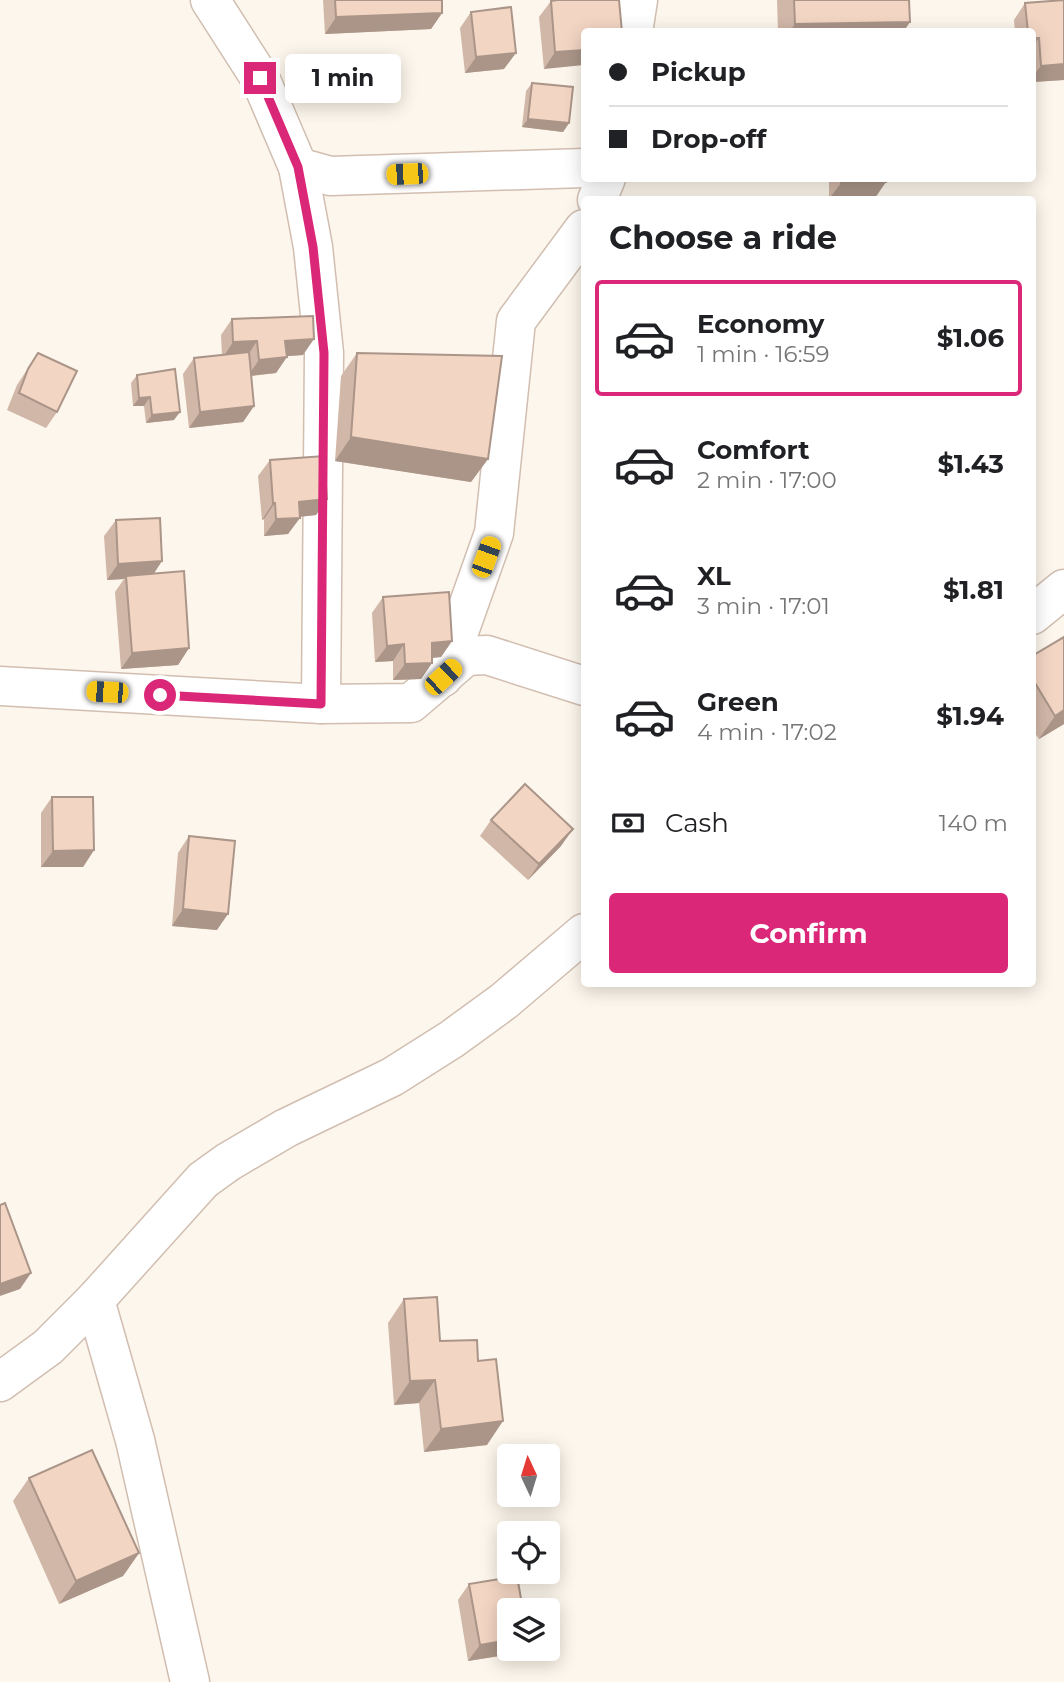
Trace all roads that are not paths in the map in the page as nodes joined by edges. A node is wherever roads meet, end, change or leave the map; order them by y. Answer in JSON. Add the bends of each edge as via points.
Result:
{"nodes":[{"id":1,"x":210,"y":0,"type":"edge"},
{"id":2,"x":638,"y":0,"type":"edge"},
{"id":3,"x":634,"y":28,"type":"edge"},
{"id":4,"x":298,"y":167,"type":"junction"},
{"id":5,"x":581,"y":168,"type":"edge"},
{"id":6,"x":581,"y":233,"type":"edge"},
{"id":7,"x":1064,"y":589,"type":"edge"},
{"id":8,"x":1036,"y":612,"type":"edge"},
{"id":9,"x":443,"y":677,"type":"junction"},
{"id":10,"x":581,"y":685,"type":"edge"},
{"id":11,"x":0,"y":686,"type":"edge"},
{"id":12,"x":321,"y":704,"type":"junction"},
{"id":13,"x":581,"y":936,"type":"edge"},
{"id":14,"x":94,"y":1300,"type":"junction"},
{"id":15,"x":0,"y":1382,"type":"edge"},
{"id":16,"x":190,"y":1682,"type":"edge"}],
"edges":[{"from":1,"to":4,"type":"street","via":[[260,78]]},
{"from":2,"to":3,"type":"street"},
{"from":4,"to":5,"type":"street","via":[[330,176]]},
{"from":4,"to":12,"type":"street","via":[[313,247],[324,353]]},
{"from":6,"to":9,"type":"street","via":[[516,321],[494,533]]},
{"from":7,"to":8,"type":"street"},
{"from":9,"to":10,"type":"street","via":[[466,656],[487,655]]},
{"from":9,"to":12,"type":"street","via":[[411,703]]},
{"from":11,"to":12,"type":"street"},
{"from":13,"to":14,"type":"street","via":[[452,1039],[392,1077],[286,1128],[203,1180]]},
{"from":14,"to":15,"type":"street","via":[[48,1347]]},
{"from":14,"to":16,"type":"street","via":[[135,1440]]}]}
